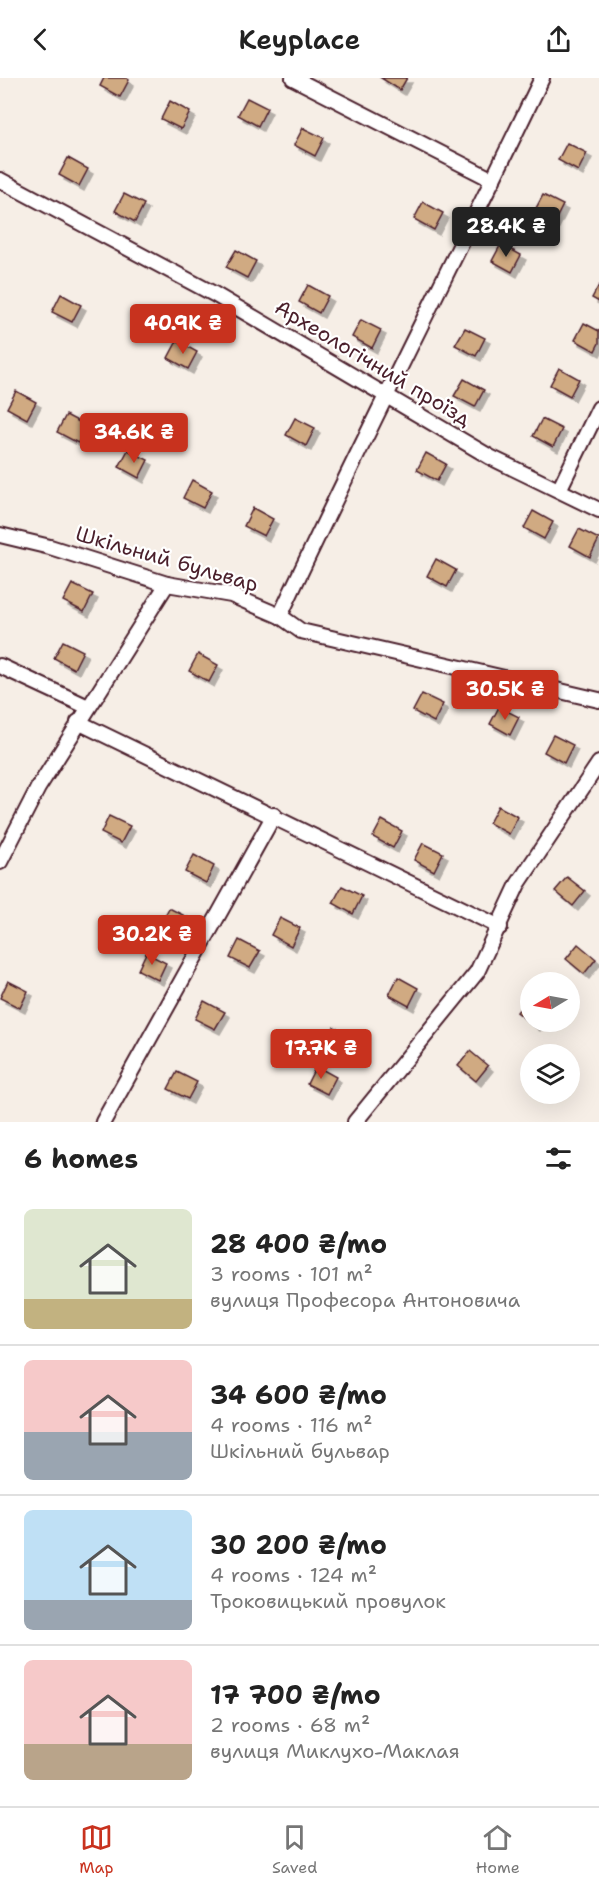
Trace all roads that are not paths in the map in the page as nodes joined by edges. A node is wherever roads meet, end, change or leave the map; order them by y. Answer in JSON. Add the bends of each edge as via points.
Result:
{"nodes":[{"id":1,"x":293,"y":78,"type":"edge"},
{"id":2,"x":542,"y":78,"type":"edge"},
{"id":3,"x":0,"y":180,"type":"edge"},
{"id":4,"x":493,"y":180,"type":"junction"},
{"id":5,"x":386,"y":393,"type":"junction"},
{"id":6,"x":599,"y":408,"type":"edge"},
{"id":7,"x":559,"y":490,"type":"junction"},
{"id":8,"x":599,"y":510,"type":"edge"},
{"id":9,"x":0,"y":535,"type":"edge"},
{"id":10,"x":167,"y":584,"type":"junction"},
{"id":11,"x":280,"y":616,"type":"junction"},
{"id":12,"x":0,"y":666,"type":"edge"},
{"id":13,"x":599,"y":700,"type":"edge"},
{"id":14,"x":87,"y":707,"type":"junction"},
{"id":15,"x":78,"y":722,"type":"junction"},
{"id":16,"x":599,"y":763,"type":"edge"},
{"id":17,"x":274,"y":815,"type":"junction"},
{"id":18,"x":0,"y":862,"type":"edge"},
{"id":19,"x":501,"y":927,"type":"junction"},
{"id":20,"x":103,"y":1122,"type":"edge"},
{"id":21,"x":355,"y":1122,"type":"edge"}],
"edges":[{"from":1,"to":4,"type":"street"},
{"from":2,"to":4,"type":"street"},
{"from":3,"to":5,"type":"street","name":"Археологічний проїзд","via":[[214,294]]},
{"from":4,"to":5,"type":"street"},
{"from":5,"to":7,"type":"street","name":"Археологічний проїзд","via":[[490,457]]},
{"from":5,"to":11,"type":"street"},
{"from":6,"to":7,"type":"street"},
{"from":7,"to":8,"type":"street","name":"Археологічний проїзд"},
{"from":9,"to":10,"type":"street","name":"Шкільний бульвар"},
{"from":10,"to":11,"type":"street","name":"Шкільний бульвар","via":[[231,595]]},
{"from":10,"to":14,"type":"street"},
{"from":11,"to":13,"type":"street","name":"Шкільний бульвар","via":[[301,631]]},
{"from":12,"to":14,"type":"street"},
{"from":14,"to":15,"type":"street"},
{"from":15,"to":17,"type":"street"},
{"from":15,"to":18,"type":"street"},
{"from":16,"to":19,"type":"street","via":[[518,884]]},
{"from":17,"to":19,"type":"street"},
{"from":17,"to":20,"type":"street"},
{"from":19,"to":21,"type":"street","via":[[477,972]]}]}
